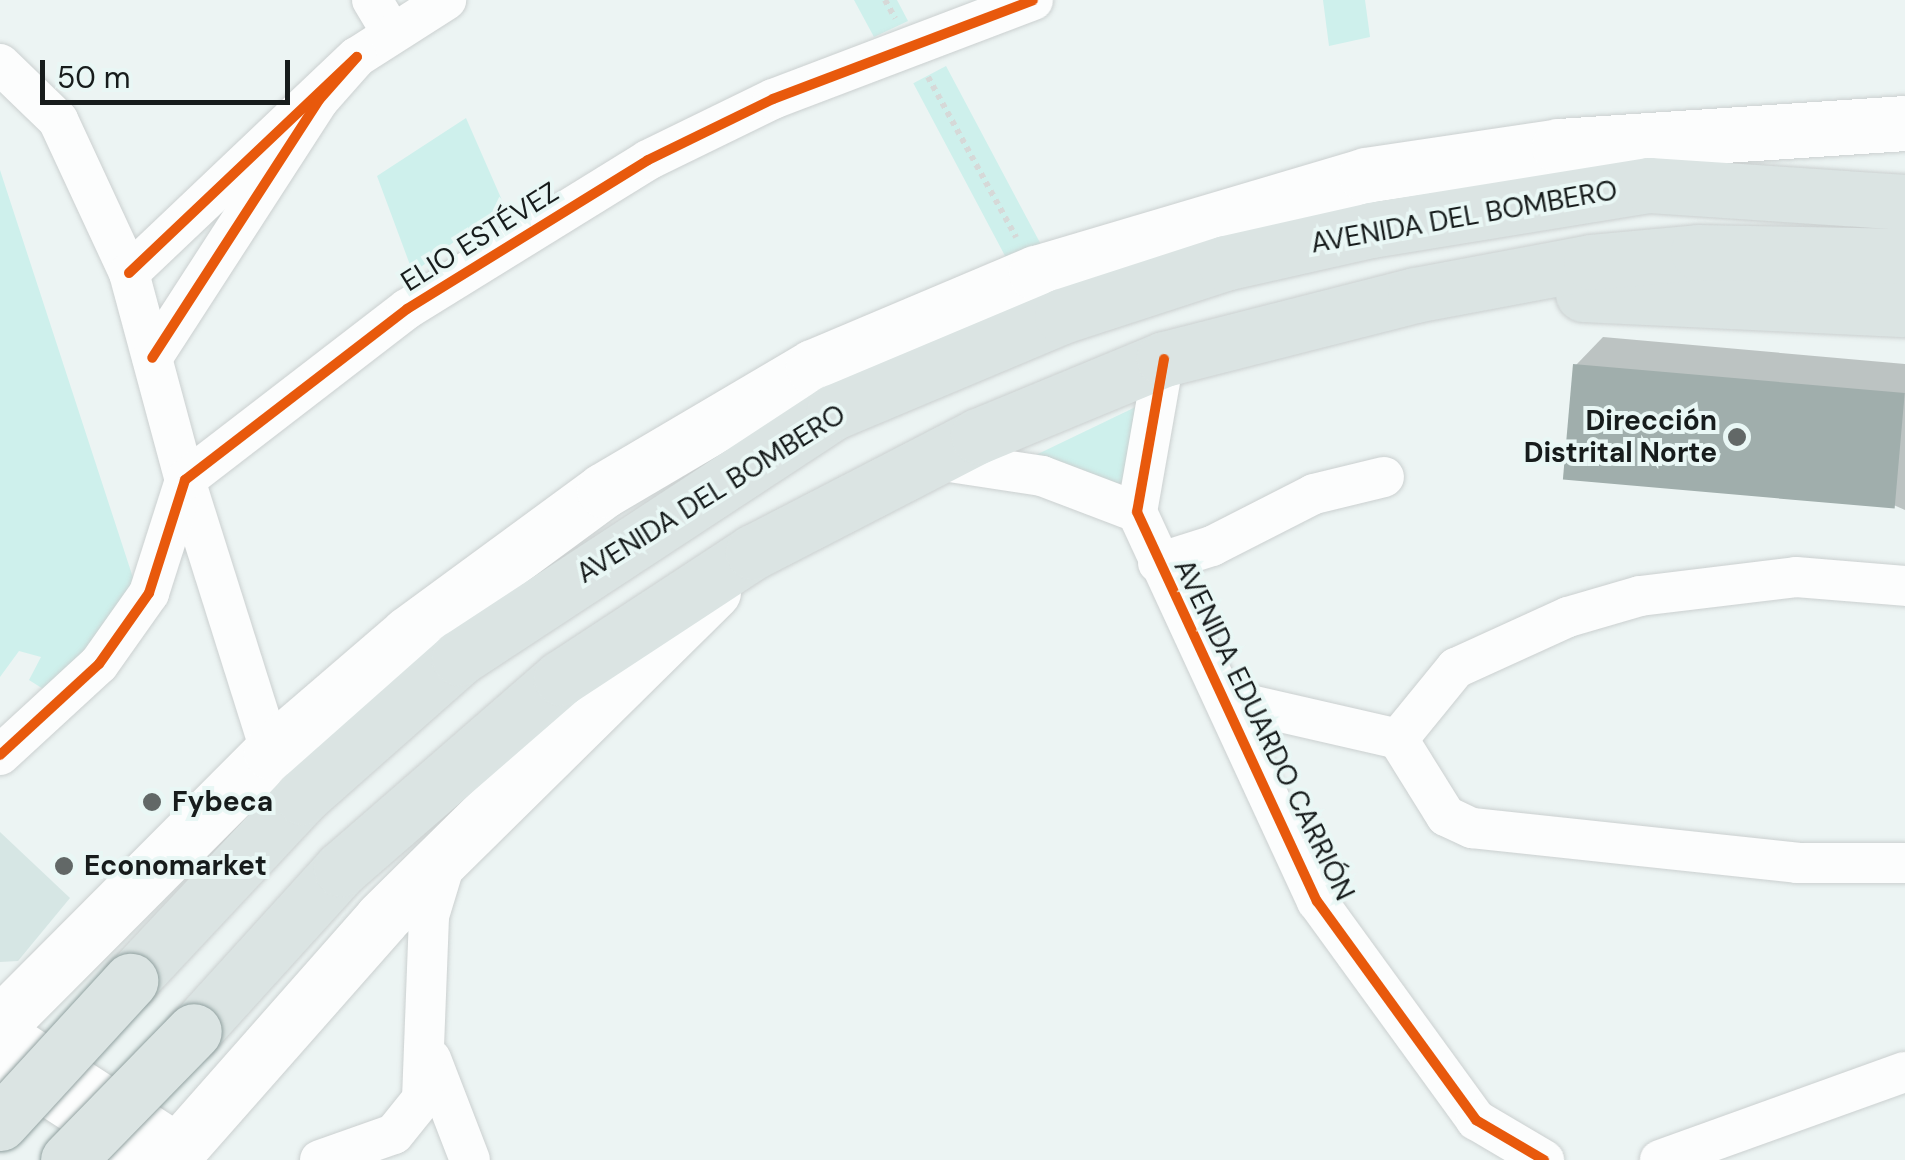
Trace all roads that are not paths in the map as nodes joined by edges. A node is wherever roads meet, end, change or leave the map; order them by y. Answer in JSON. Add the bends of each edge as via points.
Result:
{"nodes":[{"id":1,"x":446,"y":0,"type":"edge"},
{"id":2,"x":1033,"y":0,"type":"edge"},
{"id":3,"x":382,"y":16,"type":"edge"},
{"id":4,"x":358,"y":57,"type":"junction"},
{"id":5,"x":0,"y":64,"type":"edge"},
{"id":6,"x":1905,"y":123,"type":"edge"},
{"id":7,"x":1905,"y":169,"type":"edge"},
{"id":8,"x":1649,"y":185,"type":"junction"},
{"id":9,"x":1905,"y":202,"type":"edge"},
{"id":10,"x":1905,"y":256,"type":"edge"},
{"id":11,"x":129,"y":273,"type":"junction"},
{"id":12,"x":1415,"y":296,"type":"junction"},
{"id":13,"x":1905,"y":308,"type":"edge"},
{"id":14,"x":152,"y":358,"type":"junction"},
{"id":15,"x":1164,"y":358,"type":"junction"},
{"id":16,"x":930,"y":459,"type":"junction"},
{"id":17,"x":1384,"y":477,"type":"dead end"},
{"id":18,"x":185,"y":480,"type":"junction"},
{"id":19,"x":1137,"y":512,"type":"junction"},
{"id":20,"x":753,"y":552,"type":"junction"},
{"id":21,"x":1158,"y":563,"type":"junction"},
{"id":22,"x":1905,"y":586,"type":"edge"},
{"id":23,"x":1224,"y":699,"type":"junction"},
{"id":24,"x":1398,"y":739,"type":"junction"},
{"id":25,"x":271,"y":752,"type":"junction"},
{"id":26,"x":0,"y":755,"type":"edge"},
{"id":27,"x":450,"y":849,"type":"junction"},
{"id":28,"x":1905,"y":864,"type":"edge"},
{"id":29,"x":0,"y":1024,"type":"edge"},
{"id":30,"x":0,"y":1040,"type":"edge"},
{"id":31,"x":428,"y":1050,"type":"junction"},
{"id":32,"x":0,"y":1066,"type":"edge"},
{"id":33,"x":1905,"y":1072,"type":"edge"},
{"id":34,"x":0,"y":1123,"type":"edge"},
{"id":35,"x":165,"y":1155,"type":"edge"},
{"id":36,"x":68,"y":1160,"type":"edge"},
{"id":37,"x":320,"y":1160,"type":"edge"},
{"id":38,"x":470,"y":1160,"type":"edge"},
{"id":39,"x":1544,"y":1160,"type":"edge"},
{"id":40,"x":1660,"y":1160,"type":"edge"}],
"edges":[{"from":1,"to":3,"type":"street"},
{"from":2,"to":18,"type":"street","name":"ELIO ESTÉVEZ","via":[[773,99],[648,160],[408,309]]},
{"from":3,"to":4,"type":"street"},
{"from":4,"to":11,"type":"street"},
{"from":4,"to":14,"type":"street","via":[[319,100]]},
{"from":5,"to":11,"type":"street","via":[[58,120]]},
{"from":6,"to":25,"type":"main road","name":"AVENIDA DEL BOMBERO","via":[[1559,146],[1366,175],[1036,273],[813,367],[604,490],[408,634]]},
{"from":7,"to":8,"type":"main road"},
{"from":8,"to":9,"type":"main road","name":"AVENIDA DEL BOMBERO"},
{"from":8,"to":34,"type":"main road","name":"AVENIDA DEL BOMBERO","bridge":true,"via":[[1513,202],[1225,263],[1062,316],[834,412],[459,658],[302,797]]},
{"from":10,"to":12,"type":"main road","via":[[1698,252],[1591,262]]},
{"from":11,"to":14,"type":"street"},
{"from":12,"to":13,"type":"main road","via":[[1619,293]]},
{"from":12,"to":15,"type":"main road"},
{"from":14,"to":18,"type":"street"},
{"from":15,"to":16,"type":"main road"},
{"from":15,"to":19,"type":"street"},
{"from":16,"to":19,"type":"street","via":[[1042,476]]},
{"from":16,"to":20,"type":"main road"},
{"from":17,"to":21,"type":"street","via":[[1314,494],[1212,546]]},
{"from":18,"to":25,"type":"street"},
{"from":18,"to":26,"type":"street","via":[[149,593],[99,664]]},
{"from":19,"to":21,"type":"street","name":"AVENIDA EDUARDO CARRIÓN"},
{"from":20,"to":27,"type":"main road"},
{"from":20,"to":36,"type":"main road","bridge":true,"via":[[561,678],[456,765],[342,869]]},
{"from":21,"to":23,"type":"street","name":"AVENIDA EDUARDO CARRIÓN"},
{"from":22,"to":24,"type":"street","via":[[1748,579],[1586,612],[1456,668]]},
{"from":23,"to":24,"type":"street"},
{"from":23,"to":39,"type":"street","name":"AVENIDA EDUARDO CARRIÓN","via":[[1317,901],[1339,934],[1476,1120]]},
{"from":24,"to":28,"type":"street","via":[[1446,816],[1472,828],[1796,863]]},
{"from":25,"to":29,"type":"main road","name":"AVENIDA DEL BOMBERO"},
{"from":27,"to":31,"type":"street","via":[[429,916]]},
{"from":27,"to":35,"type":"main road"},
{"from":30,"to":35,"type":"street","via":[[18,1039]]},
{"from":31,"to":37,"type":"street","via":[[426,1081],[412,1116],[375,1145]]},
{"from":31,"to":38,"type":"street"},
{"from":32,"to":35,"type":"street"},
{"from":33,"to":40,"type":"street"}]}
